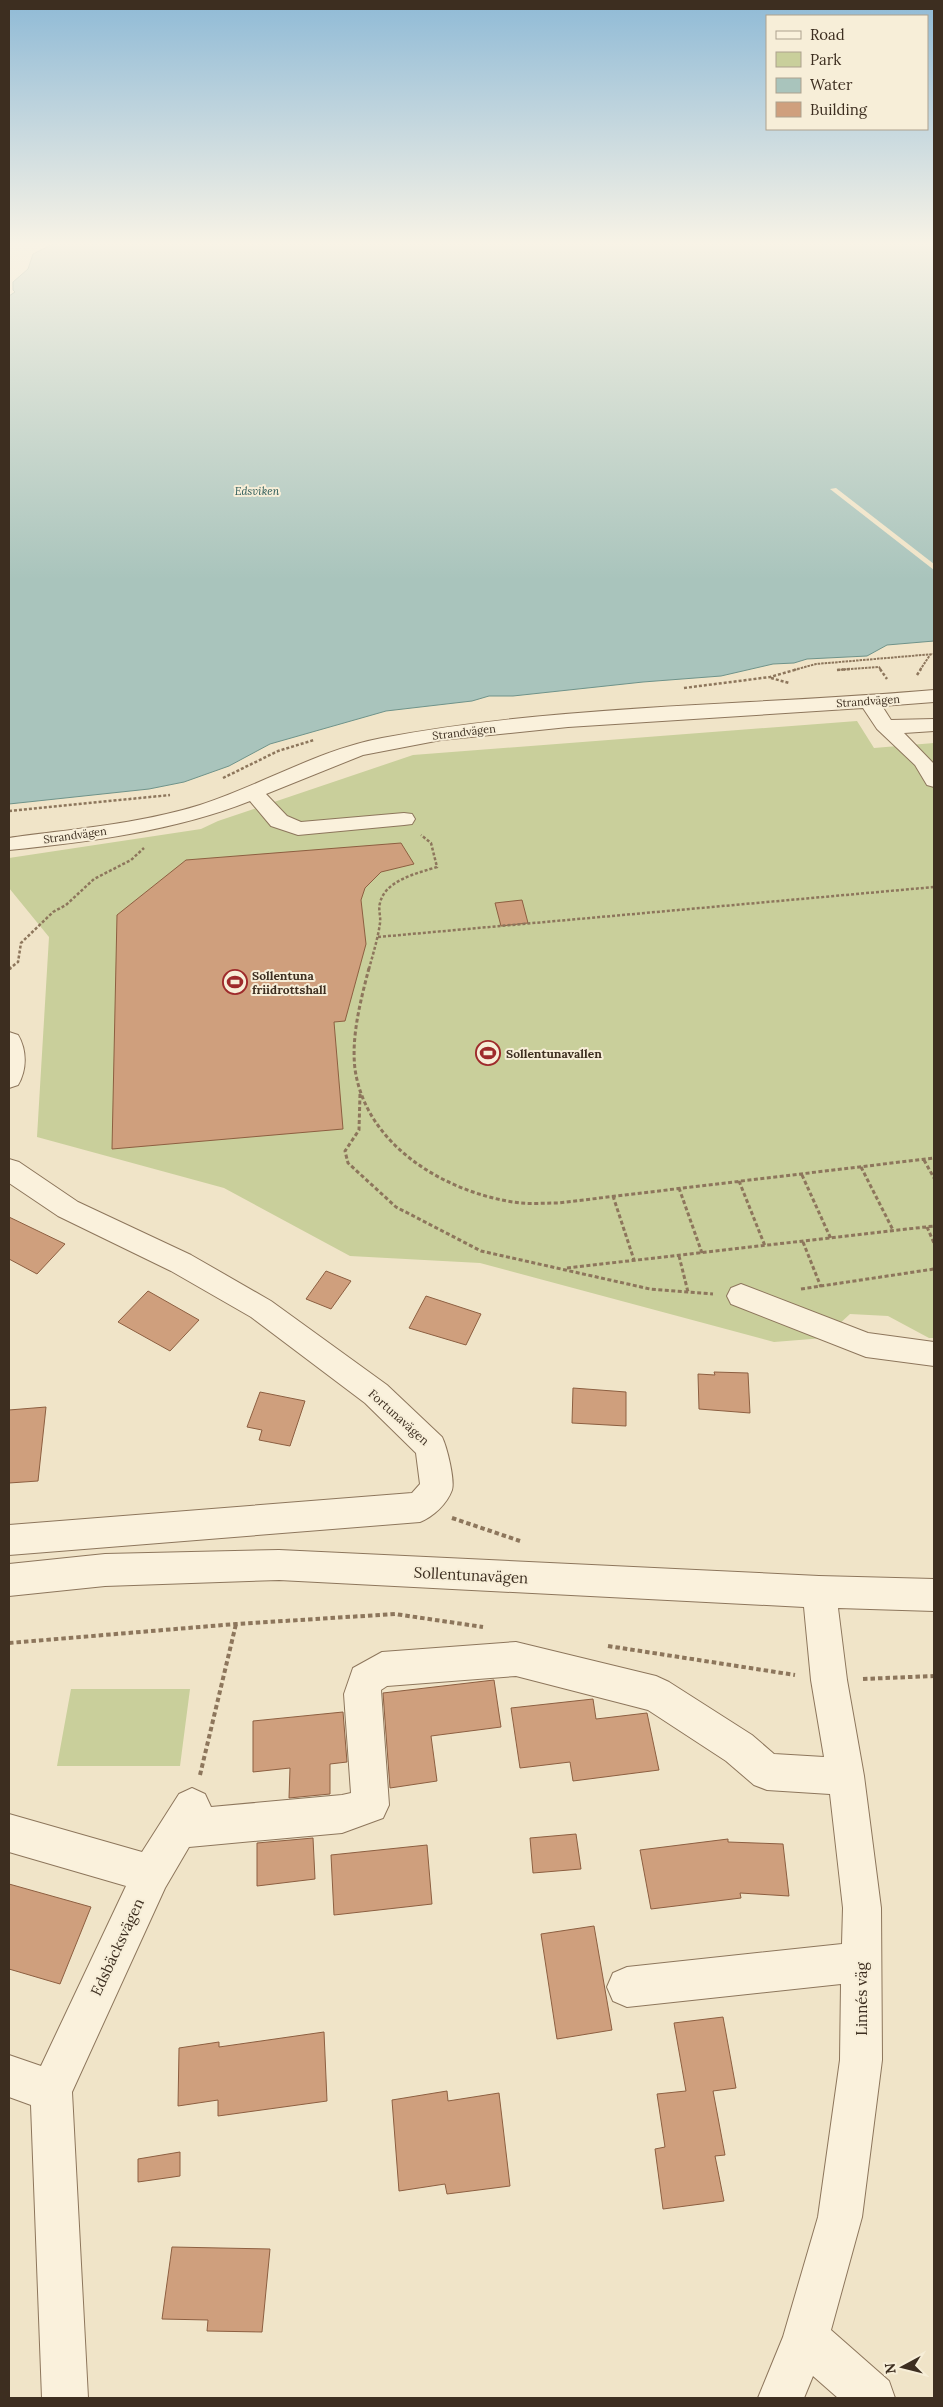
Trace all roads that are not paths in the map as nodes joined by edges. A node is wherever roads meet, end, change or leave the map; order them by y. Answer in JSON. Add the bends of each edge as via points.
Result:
{"nodes":[{"id":1,"x":934,"y":696,"type":"edge"},
{"id":2,"x":869,"y":701,"type":"junction"},
{"id":3,"x":884,"y":725,"type":"junction"},
{"id":4,"x":934,"y":725,"type":"edge"},
{"id":5,"x":934,"y":781,"type":"edge"},
{"id":6,"x":253,"y":792,"type":"junction"},
{"id":7,"x":404,"y":819,"type":"road end"},
{"id":8,"x":9,"y":844,"type":"edge"},
{"id":9,"x":9,"y":1041,"type":"edge"},
{"id":10,"x":9,"y":1079,"type":"edge"},
{"id":11,"x":9,"y":1169,"type":"edge"},
{"id":12,"x":741,"y":1296,"type":"road end"},
{"id":13,"x":934,"y":1354,"type":"edge"},
{"id":14,"x":9,"y":1540,"type":"edge"},
{"id":15,"x":9,"y":1580,"type":"edge"},
{"id":16,"x":819,"y":1592,"type":"junction"},
{"id":17,"x":934,"y":1595,"type":"edge"},
{"id":18,"x":846,"y":1776,"type":"junction"},
{"id":19,"x":9,"y":1833,"type":"edge"},
{"id":20,"x":151,"y":1874,"type":"junction"},
{"id":21,"x":862,"y":1962,"type":"junction"},
{"id":22,"x":627,"y":1987,"type":"dead end"},
{"id":23,"x":9,"y":2076,"type":"edge"},
{"id":24,"x":51,"y":2091,"type":"junction"},
{"id":25,"x":806,"y":2338,"type":"junction"},
{"id":26,"x":65,"y":2398,"type":"edge"},
{"id":27,"x":781,"y":2398,"type":"edge"},
{"id":28,"x":872,"y":2398,"type":"edge"}],
"edges":[{"from":1,"to":2,"type":"street","name":"Strandvägen"},
{"from":2,"to":3,"type":"street"},
{"from":2,"to":6,"type":"street","name":"Strandvägen","via":[[580,720],[428,736],[333,757]]},
{"from":3,"to":4,"type":"street"},
{"from":3,"to":5,"type":"street","via":[[923,762]]},
{"from":6,"to":7,"type":"street","via":[[279,821],[298,829]]},
{"from":6,"to":8,"type":"street","name":"Strandvägen","via":[[205,810],[139,825]]},
{"from":9,"to":10,"type":"street","via":[[13,1060]]},
{"from":11,"to":14,"type":"street","name":"Fortunavägen","via":[[68,1209],[180,1263],[261,1309],[376,1394],[431,1447],[437,1488],[420,1507]]},
{"from":12,"to":13,"type":"street","via":[[866,1345]]},
{"from":15,"to":16,"type":"street","name":"Sollentunavägen","via":[[105,1570],[279,1565]]},
{"from":16,"to":17,"type":"street","name":"Sollentunavägen"},
{"from":16,"to":18,"type":"street","name":"Linnés väg","via":[[828,1680]]},
{"from":18,"to":20,"type":"street","name":"Edsbäcksvägen","via":[[767,1772],[739,1748],[656,1694],[516,1659],[382,1669],[364,1680],[362,1694],[370,1805],[342,1814],[185,1818]]},
{"from":18,"to":21,"type":"street","name":"Linnés väg","via":[[862,1908]]},
{"from":19,"to":20,"type":"street"},
{"from":20,"to":24,"type":"street","name":"Edsbäcksvägen"},
{"from":21,"to":22,"type":"street"},
{"from":21,"to":25,"type":"street","name":"Linnés väg","via":[[861,2060],[840,2217]]},
{"from":23,"to":24,"type":"street"},
{"from":24,"to":26,"type":"street","name":"Edsbäcksvägen"},
{"from":25,"to":27,"type":"street","name":"Linnés väg"},
{"from":25,"to":28,"type":"street"}]}
